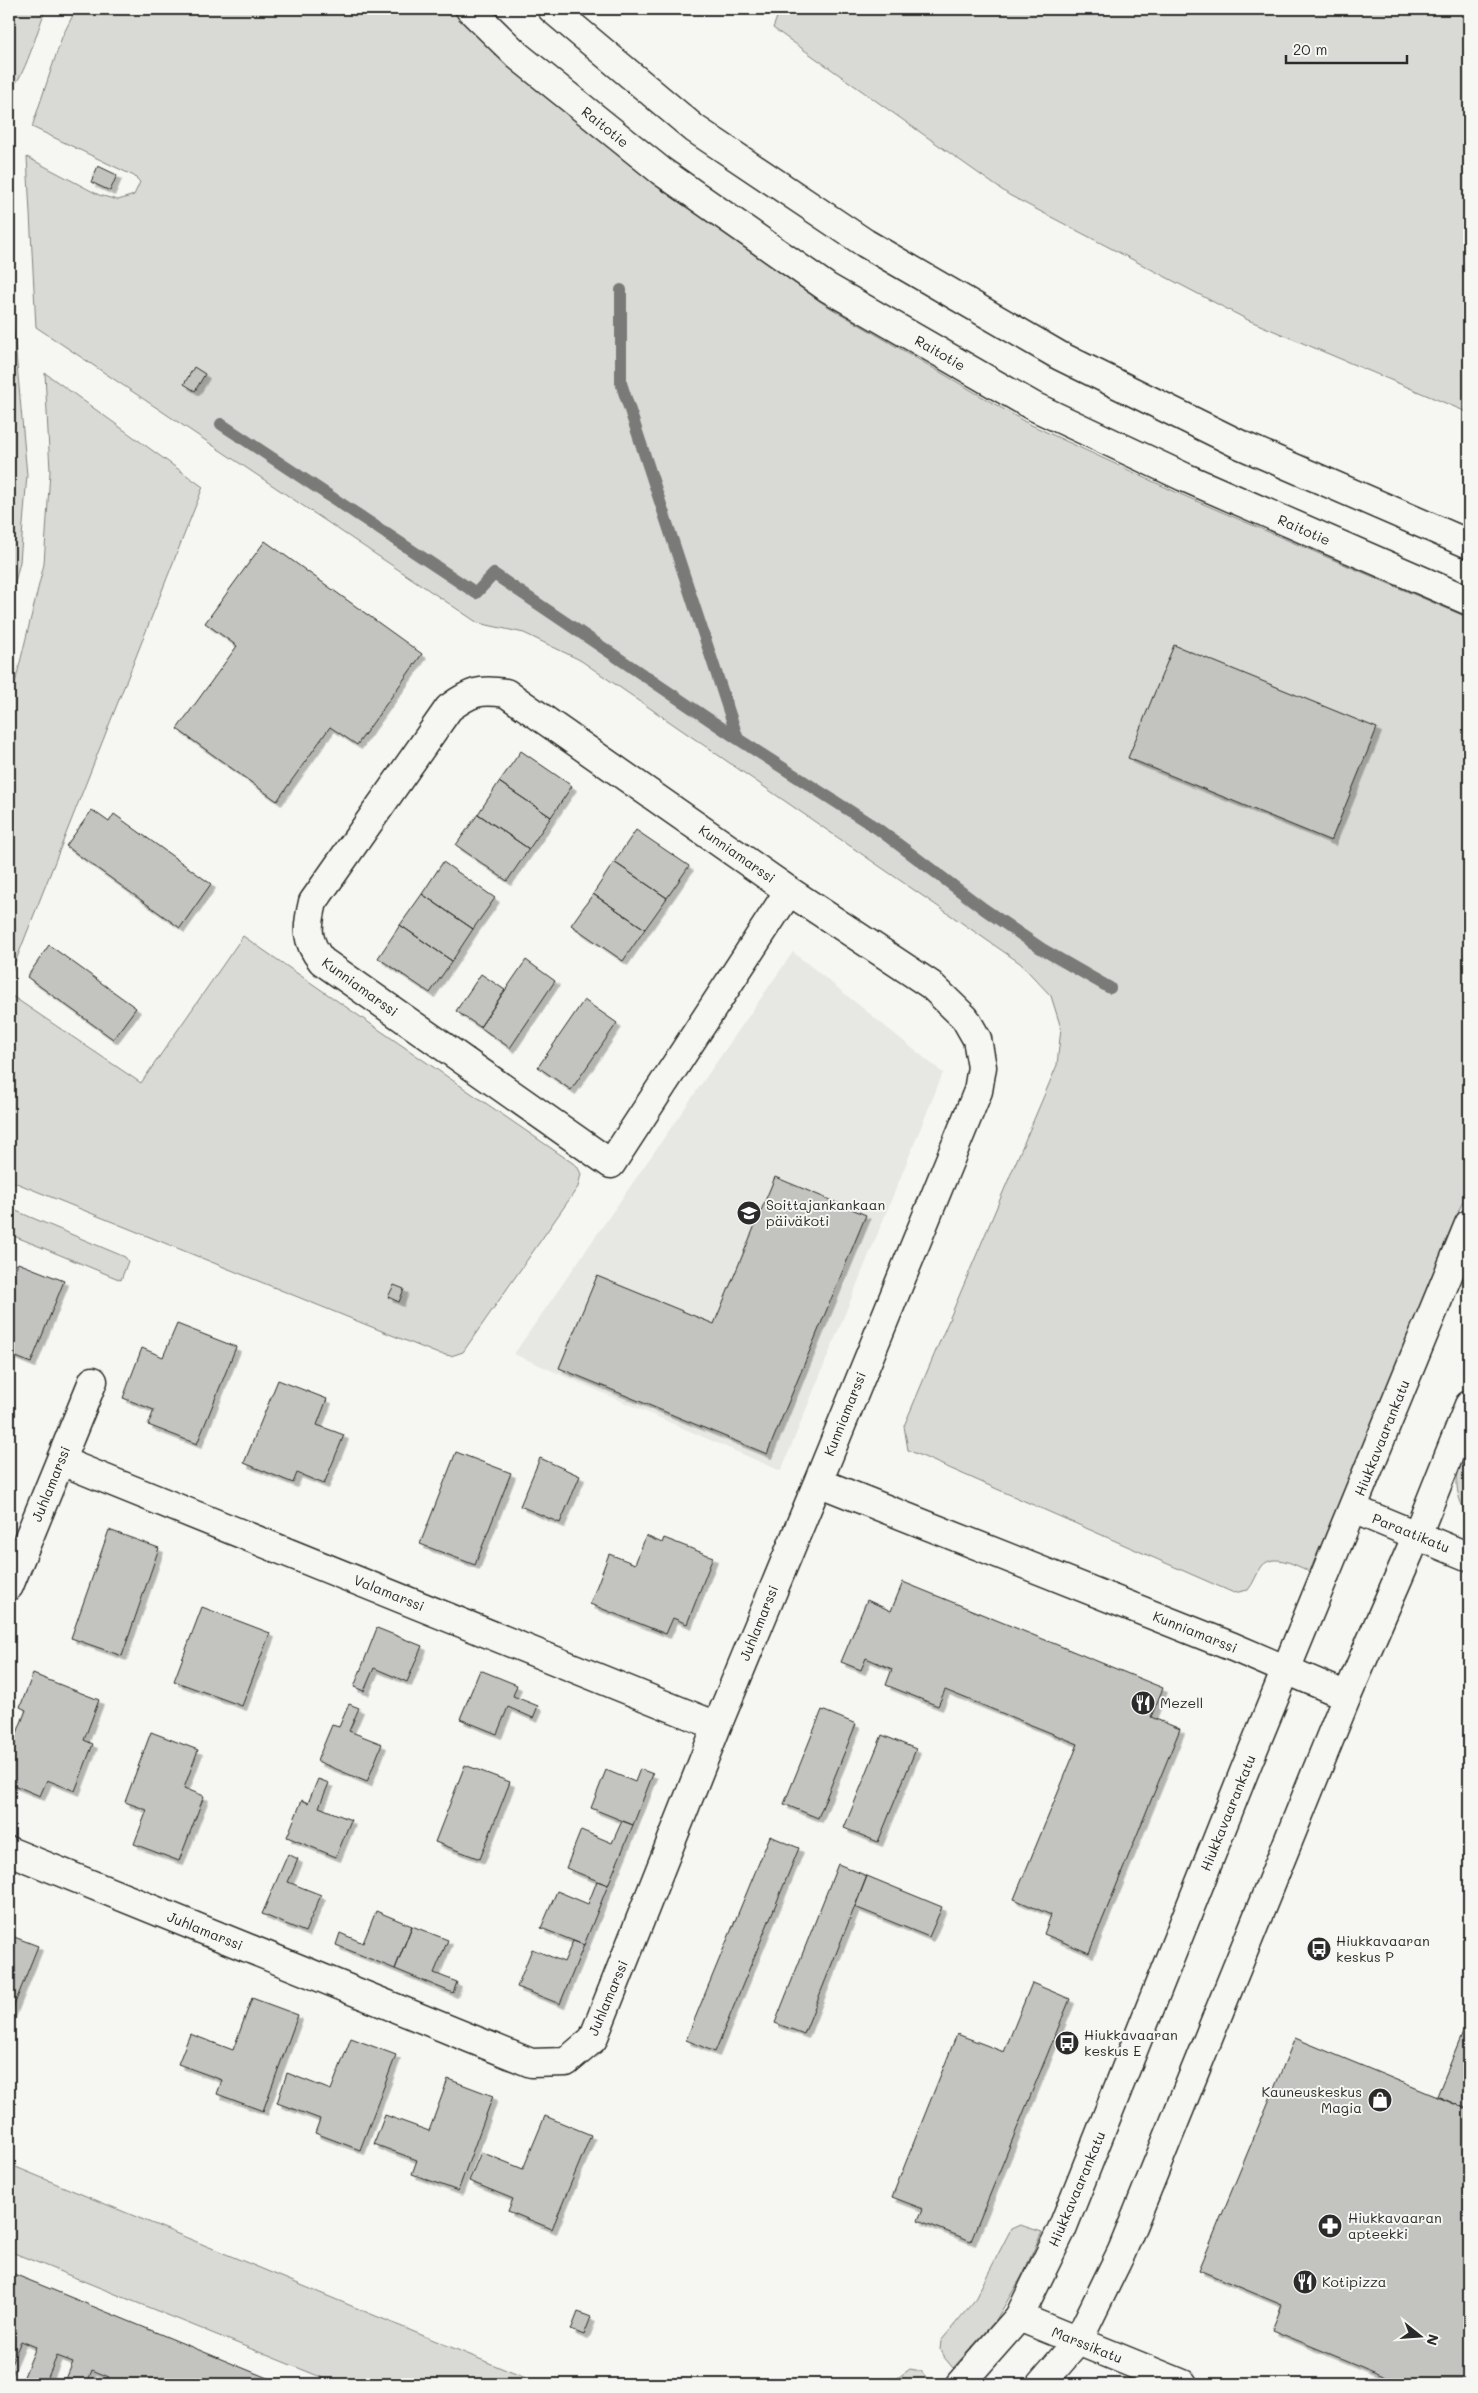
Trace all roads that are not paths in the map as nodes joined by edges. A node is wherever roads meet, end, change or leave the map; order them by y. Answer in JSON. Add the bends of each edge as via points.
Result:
{"nodes":[{"id":1,"x":470,"y":9,"type":"edge"},
{"id":2,"x":552,"y":9,"type":"edge"},
{"id":3,"x":1469,"y":544,"type":"edge"},
{"id":4,"x":1469,"y":601,"type":"edge"},
{"id":5,"x":789,"y":890,"type":"junction"},
{"id":6,"x":1469,"y":1224,"type":"edge"},
{"id":7,"x":93,"y":1381,"type":"dead end"},
{"id":8,"x":1469,"y":1405,"type":"edge"},
{"id":9,"x":61,"y":1461,"type":"junction"},
{"id":10,"x":818,"y":1482,"type":"junction"},
{"id":11,"x":1353,"y":1509,"type":"junction"},
{"id":12,"x":1417,"y":1535,"type":"junction"},
{"id":13,"x":1469,"y":1557,"type":"edge"},
{"id":14,"x":9,"y":1586,"type":"edge"},
{"id":15,"x":1286,"y":1670,"type":"junction"},
{"id":16,"x":1346,"y":1696,"type":"junction"},
{"id":17,"x":717,"y":1726,"type":"junction"},
{"id":18,"x":9,"y":1851,"type":"edge"},
{"id":19,"x":1019,"y":2317,"type":"junction"},
{"id":20,"x":1078,"y":2341,"type":"junction"},
{"id":21,"x":960,"y":2384,"type":"edge"},
{"id":22,"x":1041,"y":2384,"type":"edge"},
{"id":23,"x":1184,"y":2384,"type":"edge"}],
"edges":[{"from":1,"to":4,"type":"street","name":"Raitotie","via":[[518,56],[661,172],[828,288],[1033,406],[1184,477]]},
{"from":2,"to":3,"type":"street","via":[[695,129],[908,268],[1060,356],[1241,445]]},
{"from":5,"to":5,"type":"street","name":"Kunniamarssi","via":[[506,693],[486,690],[468,694],[449,708],[313,902],[308,924],[312,948],[322,961],[611,1164]]},
{"from":5,"to":10,"type":"street","name":"Kunniamarssi","via":[[931,985],[965,1018],[977,1039],[982,1067],[978,1091]]},
{"from":6,"to":11,"type":"street","name":"Hiukkavaarankatu"},
{"from":7,"to":9,"type":"street","name":"Juhlamarssi"},
{"from":8,"to":12,"type":"street"},
{"from":9,"to":14,"type":"street","name":"Juhlamarssi"},
{"from":9,"to":17,"type":"street","name":"Valamarssi"},
{"from":10,"to":15,"type":"street","name":"Kunniamarssi"},
{"from":10,"to":17,"type":"street","name":"Juhlamarssi"},
{"from":11,"to":12,"type":"street","name":"Paraatikatu"},
{"from":11,"to":15,"type":"street","name":"Hiukkavaarankatu"},
{"from":12,"to":13,"type":"street","name":"Paraatikatu"},
{"from":12,"to":16,"type":"street"},
{"from":15,"to":16,"type":"street","name":"Kunniamarssi"},
{"from":15,"to":19,"type":"street","name":"Hiukkavaarankatu","via":[[1062,2228]]},
{"from":16,"to":20,"type":"street","via":[[1122,2251]]},
{"from":17,"to":18,"type":"street","name":"Juhlamarssi","via":[[593,2039],[566,2062],[531,2062]]},
{"from":19,"to":20,"type":"street","name":"Marssikatu"},
{"from":19,"to":21,"type":"street","name":"Hiukkavaarankatu"},
{"from":20,"to":22,"type":"street"},
{"from":20,"to":23,"type":"street","name":"Marssikatu"}]}
